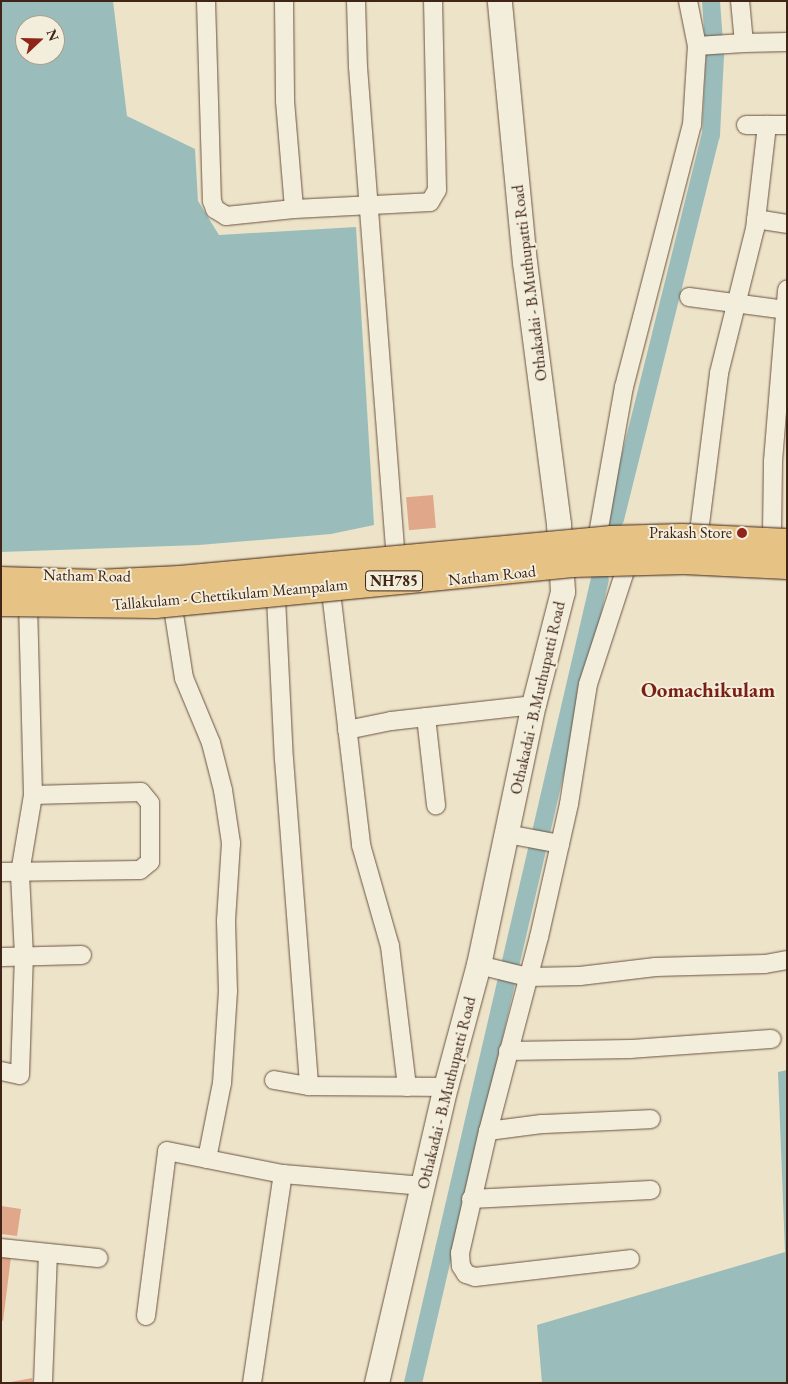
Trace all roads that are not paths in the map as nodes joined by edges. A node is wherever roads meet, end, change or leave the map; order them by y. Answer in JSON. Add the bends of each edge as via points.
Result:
{"nodes":[{"id":1,"x":206,"y":1,"type":"edge"},
{"id":2,"x":284,"y":1,"type":"edge"},
{"id":3,"x":356,"y":1,"type":"edge"},
{"id":4,"x":433,"y":1,"type":"edge"},
{"id":5,"x":500,"y":1,"type":"edge"},
{"id":6,"x":688,"y":1,"type":"edge"},
{"id":7,"x":740,"y":1,"type":"edge"},
{"id":8,"x":787,"y":42,"type":"edge"},
{"id":9,"x":736,"y":44,"type":"junction"},
{"id":10,"x":703,"y":46,"type":"junction"},
{"id":11,"x":787,"y":125,"type":"edge"},
{"id":12,"x":746,"y":126,"type":"dead end"},
{"id":13,"x":767,"y":126,"type":"junction"},
{"id":14,"x":368,"y":206,"type":"junction"},
{"id":15,"x":294,"y":209,"type":"junction"},
{"id":16,"x":756,"y":219,"type":"junction"},
{"id":17,"x":787,"y":224,"type":"edge"},
{"id":18,"x":787,"y":290,"type":"edge"},
{"id":19,"x":689,"y":297,"type":"dead end"},
{"id":20,"x":734,"y":304,"type":"junction"},
{"id":21,"x":785,"y":310,"type":"edge"},
{"id":22,"x":699,"y":532,"type":"junction"},
{"id":23,"x":598,"y":534,"type":"junction"},
{"id":24,"x":560,"y":536,"type":"junction"},
{"id":25,"x":782,"y":537,"type":"edge"},
{"id":26,"x":395,"y":552,"type":"junction"},
{"id":27,"x":787,"y":564,"type":"edge"},
{"id":28,"x":627,"y":565,"type":"junction"},
{"id":29,"x":787,"y":568,"type":"edge"},
{"id":30,"x":563,"y":569,"type":"junction"},
{"id":31,"x":1,"y":574,"type":"edge"},
{"id":32,"x":1,"y":581,"type":"edge"},
{"id":33,"x":331,"y":592,"type":"junction"},
{"id":34,"x":276,"y":598,"type":"junction"},
{"id":35,"x":1,"y":602,"type":"edge"},
{"id":36,"x":1,"y":608,"type":"edge"},
{"id":37,"x":173,"y":608,"type":"junction"},
{"id":38,"x":28,"y":609,"type":"junction"},
{"id":39,"x":534,"y":705,"type":"junction"},
{"id":40,"x":426,"y":717,"type":"junction"},
{"id":41,"x":348,"y":730,"type":"junction"},
{"id":42,"x":33,"y":795,"type":"junction"},
{"id":43,"x":436,"y":805,"type":"dead end"},
{"id":44,"x":507,"y":834,"type":"junction"},
{"id":45,"x":546,"y":841,"type":"junction"},
{"id":46,"x":1,"y":872,"type":"edge"},
{"id":47,"x":20,"y":873,"type":"junction"},
{"id":48,"x":82,"y":955,"type":"dead end"},
{"id":49,"x":24,"y":956,"type":"junction"},
{"id":50,"x":1,"y":957,"type":"edge"},
{"id":51,"x":787,"y":960,"type":"edge"},
{"id":52,"x":479,"y":965,"type":"junction"},
{"id":53,"x":514,"y":974,"type":"junction"},
{"id":54,"x":772,"y":1039,"type":"dead end"},
{"id":55,"x":508,"y":1051,"type":"junction"},
{"id":56,"x":1,"y":1071,"type":"edge"},
{"id":57,"x":274,"y":1080,"type":"dead end"},
{"id":58,"x":309,"y":1086,"type":"junction"},
{"id":59,"x":407,"y":1086,"type":"junction"},
{"id":60,"x":446,"y":1087,"type":"junction"},
{"id":61,"x":651,"y":1119,"type":"dead end"},
{"id":62,"x":488,"y":1131,"type":"junction"},
{"id":63,"x":207,"y":1159,"type":"junction"},
{"id":64,"x":283,"y":1174,"type":"junction"},
{"id":65,"x":424,"y":1186,"type":"junction"},
{"id":66,"x":651,"y":1190,"type":"dead end"},
{"id":67,"x":472,"y":1200,"type":"junction"},
{"id":68,"x":1,"y":1248,"type":"edge"},
{"id":69,"x":48,"y":1254,"type":"junction"},
{"id":70,"x":98,"y":1258,"type":"dead end"},
{"id":71,"x":630,"y":1259,"type":"dead end"},
{"id":72,"x":146,"y":1316,"type":"dead end"},
{"id":73,"x":43,"y":1383,"type":"edge"},
{"id":74,"x":252,"y":1383,"type":"edge"},
{"id":75,"x":377,"y":1383,"type":"edge"}],
"edges":[{"from":1,"to":15,"type":"street","via":[[211,191],[215,209],[226,216]]},
{"from":2,"to":15,"type":"street","via":[[285,101]]},
{"from":3,"to":14,"type":"street"},
{"from":4,"to":14,"type":"street","via":[[437,190],[425,204]]},
{"from":5,"to":24,"type":"main road","name":"Othakadai - B.Muthupatti Road","via":[[525,262]]},
{"from":6,"to":10,"type":"street"},
{"from":7,"to":9,"type":"street"},
{"from":8,"to":9,"type":"street"},
{"from":9,"to":10,"type":"street"},
{"from":10,"to":23,"type":"street","via":[[692,124],[624,387]]},
{"from":11,"to":13,"type":"street"},
{"from":12,"to":13,"type":"street"},
{"from":13,"to":16,"type":"street"},
{"from":14,"to":15,"type":"street"},
{"from":14,"to":26,"type":"street"},
{"from":16,"to":17,"type":"street"},
{"from":16,"to":20,"type":"street"},
{"from":18,"to":21,"type":"street"},
{"from":19,"to":20,"type":"street"},
{"from":20,"to":21,"type":"street"},
{"from":20,"to":22,"type":"street","via":[[718,382]]},
{"from":21,"to":25,"type":"street","via":[[773,460]]},
{"from":22,"to":23,"type":"main road","name":"Natham Road"},
{"from":22,"to":25,"type":"main road","name":"Natham Road"},
{"from":23,"to":24,"type":"main road","name":"Natham Road"},
{"from":24,"to":26,"type":"main road","name":"Natham Road"},
{"from":24,"to":30,"type":"main road","name":"Othakadai - B.Muthupatti Road"},
{"from":25,"to":32,"type":"highway","name":"Tallakulam - Chettikulam Meampalam","number":"NH785","bridge":true,"via":[[612,540],[170,581],[97,584]]},
{"from":26,"to":31,"type":"main road","name":"Natham Road","via":[[145,576]]},
{"from":27,"to":35,"type":"highway","name":"Tallakulam - Chettikulam Meampalam","number":"NH785","bridge":true,"via":[[684,560],[572,563],[165,603],[102,606]]},
{"from":28,"to":29,"type":"main road","name":"Natham Road"},
{"from":28,"to":30,"type":"main road","name":"Natham Road"},
{"from":28,"to":45,"type":"street","via":[[588,684]]},
{"from":30,"to":33,"type":"main road","name":"Natham Road"},
{"from":30,"to":39,"type":"main road","name":"Othakadai - B.Muthupatti Road","via":[[558,615]]},
{"from":33,"to":34,"type":"main road","name":"Natham Road"},
{"from":33,"to":41,"type":"street"},
{"from":34,"to":37,"type":"main road","name":"Natham Road"},
{"from":34,"to":58,"type":"street","via":[[284,759]]},
{"from":36,"to":38,"type":"main road","name":"Natham Road"},
{"from":37,"to":38,"type":"main road","name":"Natham Road","via":[[118,611]]},
{"from":37,"to":63,"type":"street","via":[[184,678],[211,743],[223,790],[231,843],[226,921],[228,991],[222,1083]]},
{"from":38,"to":42,"type":"street"},
{"from":39,"to":40,"type":"street"},
{"from":39,"to":44,"type":"main road","name":"Othakadai - B.Muthupatti Road"},
{"from":40,"to":41,"type":"street"},
{"from":40,"to":43,"type":"street"},
{"from":41,"to":59,"type":"street","via":[[361,845],[390,946]]},
{"from":42,"to":47,"type":"street"},
{"from":42,"to":47,"type":"street","via":[[141,792],[150,802],[150,862],[140,870]]},
{"from":44,"to":45,"type":"street"},
{"from":44,"to":52,"type":"main road","name":"Othakadai - B.Muthupatti Road"},
{"from":45,"to":53,"type":"street"},
{"from":46,"to":47,"type":"street"},
{"from":47,"to":49,"type":"street"},
{"from":48,"to":49,"type":"street"},
{"from":49,"to":50,"type":"street"},
{"from":49,"to":56,"type":"street","via":[[20,1075]]},
{"from":51,"to":53,"type":"street","via":[[765,964],[655,967],[580,976]]},
{"from":52,"to":53,"type":"street"},
{"from":52,"to":60,"type":"main road","name":"Othakadai - B.Muthupatti Road"},
{"from":53,"to":55,"type":"street"},
{"from":54,"to":55,"type":"street","via":[[631,1049]]},
{"from":55,"to":62,"type":"street"},
{"from":57,"to":58,"type":"street"},
{"from":58,"to":59,"type":"street"},
{"from":59,"to":60,"type":"street"},
{"from":60,"to":65,"type":"main road","name":"Othakadai - B.Muthupatti Road"},
{"from":61,"to":62,"type":"street","via":[[542,1124]]},
{"from":62,"to":67,"type":"street"},
{"from":63,"to":64,"type":"street"},
{"from":63,"to":72,"type":"street","via":[[167,1150]]},
{"from":64,"to":65,"type":"street"},
{"from":64,"to":74,"type":"street"},
{"from":65,"to":75,"type":"main road","name":"Othakadai - B.Muthupatti Road"},
{"from":66,"to":67,"type":"street"},
{"from":67,"to":71,"type":"street","via":[[460,1253],[461,1266],[466,1274],[476,1277]]},
{"from":68,"to":69,"type":"street"},
{"from":69,"to":70,"type":"street"},
{"from":69,"to":73,"type":"street"}]}
